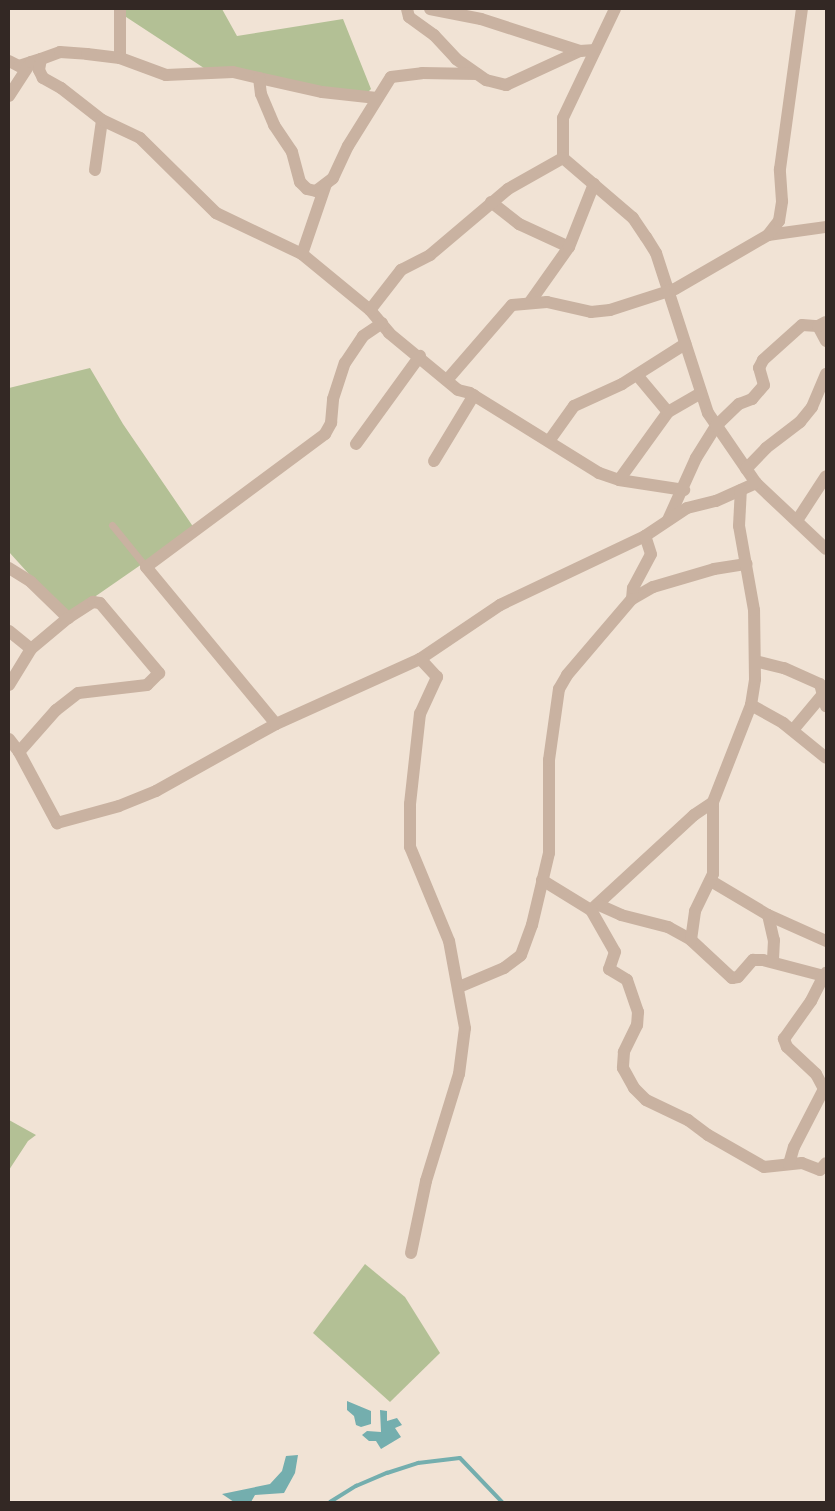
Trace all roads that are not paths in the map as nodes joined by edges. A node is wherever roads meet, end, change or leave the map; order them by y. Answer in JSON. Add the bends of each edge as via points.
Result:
{"nodes":[{"id":1,"x":120,"y":9,"type":"edge"},
{"id":2,"x":406,"y":9,"type":"edge"},
{"id":3,"x":430,"y":9,"type":"edge"},
{"id":4,"x":614,"y":9,"type":"edge"},
{"id":5,"x":802,"y":9,"type":"edge"},
{"id":6,"x":596,"y":50,"type":"junction"},
{"id":7,"x":580,"y":51,"type":"junction"},
{"id":8,"x":120,"y":58,"type":"junction"},
{"id":9,"x":9,"y":61,"type":"edge"},
{"id":10,"x":36,"y":61,"type":"junction"},
{"id":11,"x":477,"y":74,"type":"junction"},
{"id":12,"x":259,"y":78,"type":"junction"},
{"id":13,"x":9,"y":96,"type":"edge"},
{"id":14,"x":377,"y":98,"type":"junction"},
{"id":15,"x":102,"y":120,"type":"junction"},
{"id":16,"x":563,"y":158,"type":"junction"},
{"id":17,"x":95,"y":170,"type":"dead end"},
{"id":18,"x":326,"y":184,"type":"junction"},
{"id":19,"x":594,"y":184,"type":"junction"},
{"id":20,"x":491,"y":202,"type":"junction"},
{"id":21,"x":826,"y":228,"type":"edge"},
{"id":22,"x":768,"y":235,"type":"junction"},
{"id":23,"x":569,"y":247,"type":"junction"},
{"id":24,"x":302,"y":254,"type":"junction"},
{"id":25,"x":669,"y":292,"type":"junction"},
{"id":26,"x":530,"y":302,"type":"junction"},
{"id":27,"x":370,"y":310,"type":"junction"},
{"id":28,"x":382,"y":323,"type":"junction"},
{"id":29,"x":822,"y":324,"type":"edge"},
{"id":30,"x":826,"y":341,"type":"edge"},
{"id":31,"x":685,"y":344,"type":"junction"},
{"id":32,"x":420,"y":356,"type":"junction"},
{"id":33,"x":826,"y":374,"type":"edge"},
{"id":34,"x":638,"y":375,"type":"junction"},
{"id":35,"x":447,"y":380,"type":"junction"},
{"id":36,"x":701,"y":393,"type":"junction"},
{"id":37,"x":474,"y":395,"type":"junction"},
{"id":38,"x":668,"y":412,"type":"junction"},
{"id":39,"x":716,"y":426,"type":"junction"},
{"id":40,"x":549,"y":441,"type":"junction"},
{"id":41,"x":356,"y":444,"type":"dead end"},
{"id":42,"x":434,"y":461,"type":"dead end"},
{"id":43,"x":746,"y":469,"type":"junction"},
{"id":44,"x":826,"y":476,"type":"edge"},
{"id":45,"x":619,"y":480,"type":"junction"},
{"id":46,"x":756,"y":482,"type":"junction"},
{"id":47,"x":684,"y":490,"type":"junction"},
{"id":48,"x":741,"y":490,"type":"junction"},
{"id":49,"x":798,"y":519,"type":"junction"},
{"id":50,"x":666,"y":524,"type":"junction"},
{"id":51,"x":112,"y":525,"type":"dead end"},
{"id":52,"x":645,"y":536,"type":"junction"},
{"id":53,"x":826,"y":549,"type":"edge"},
{"id":54,"x":748,"y":564,"type":"junction"},
{"id":55,"x":146,"y":567,"type":"junction"},
{"id":56,"x":9,"y":568,"type":"edge"},
{"id":57,"x":632,"y":599,"type":"junction"},
{"id":58,"x":68,"y":618,"type":"junction"},
{"id":59,"x":9,"y":631,"type":"edge"},
{"id":60,"x":31,"y":649,"type":"junction"},
{"id":61,"x":420,"y":660,"type":"junction"},
{"id":62,"x":755,"y":662,"type":"junction"},
{"id":63,"x":9,"y":685,"type":"edge"},
{"id":64,"x":825,"y":700,"type":"edge"},
{"id":65,"x":751,"y":705,"type":"junction"},
{"id":66,"x":276,"y":724,"type":"junction"},
{"id":67,"x":793,"y":730,"type":"junction"},
{"id":68,"x":9,"y":739,"type":"edge"},
{"id":69,"x":19,"y":752,"type":"junction"},
{"id":70,"x":826,"y":758,"type":"edge"},
{"id":71,"x":713,"y":802,"type":"junction"},
{"id":72,"x":542,"y":880,"type":"junction"},
{"id":73,"x":711,"y":881,"type":"junction"},
{"id":74,"x":595,"y":907,"type":"junction"},
{"id":75,"x":768,"y":914,"type":"junction"},
{"id":76,"x":691,"y":940,"type":"junction"},
{"id":77,"x":826,"y":941,"type":"edge"},
{"id":78,"x":773,"y":962,"type":"junction"},
{"id":79,"x":825,"y":975,"type":"edge"},
{"id":80,"x":459,"y":986,"type":"junction"},
{"id":81,"x":826,"y":1163,"type":"edge"},
{"id":82,"x":789,"y":1164,"type":"junction"},
{"id":83,"x":412,"y":1253,"type":"dead end"}],
"edges":[{"from":1,"to":8,"type":"street"},
{"from":2,"to":11,"type":"street","via":[[408,17]]},
{"from":3,"to":7,"type":"street","via":[[482,19]]},
{"from":4,"to":6,"type":"street"},
{"from":5,"to":22,"type":"street","via":[[780,169],[782,201],[778,221]]},
{"from":6,"to":7,"type":"street"},
{"from":6,"to":16,"type":"street","via":[[563,118]]},
{"from":7,"to":11,"type":"street","via":[[511,85],[486,80]]},
{"from":8,"to":10,"type":"street","via":[[60,52]]},
{"from":8,"to":12,"type":"street","via":[[166,75],[233,72]]},
{"from":9,"to":10,"type":"street","via":[[19,66]]},
{"from":10,"to":13,"type":"street"},
{"from":10,"to":15,"type":"street","via":[[43,78],[62,88]]},
{"from":11,"to":14,"type":"street","via":[[396,74],[387,80]]},
{"from":12,"to":14,"type":"street","via":[[322,92]]},
{"from":12,"to":18,"type":"street","via":[[261,94],[274,125],[292,152],[300,182],[307,189],[316,191]]},
{"from":14,"to":18,"type":"street","via":[[333,178]]},
{"from":15,"to":17,"type":"street"},
{"from":15,"to":24,"type":"street","via":[[140,138],[216,213]]},
{"from":16,"to":19,"type":"street"},
{"from":16,"to":20,"type":"street"},
{"from":18,"to":24,"type":"street"},
{"from":19,"to":23,"type":"street"},
{"from":19,"to":25,"type":"street","via":[[633,218],[656,253]]},
{"from":20,"to":23,"type":"street","via":[[520,224]]},
{"from":20,"to":27,"type":"street","via":[[430,255],[401,270]]},
{"from":21,"to":22,"type":"street"},
{"from":22,"to":25,"type":"street"},
{"from":23,"to":26,"type":"street"},
{"from":24,"to":27,"type":"street"},
{"from":25,"to":26,"type":"street","via":[[610,310],[591,312],[547,302]]},
{"from":25,"to":31,"type":"street"},
{"from":26,"to":35,"type":"street","via":[[512,305],[505,310]]},
{"from":27,"to":28,"type":"street"},
{"from":28,"to":32,"type":"street","via":[[389,333]]},
{"from":28,"to":55,"type":"street","via":[[363,336],[345,363],[333,399],[331,423],[324,434]]},
{"from":29,"to":30,"type":"street"},
{"from":29,"to":39,"type":"street","via":[[802,325],[768,354],[760,368],[764,385],[752,400],[739,404]]},
{"from":31,"to":34,"type":"street"},
{"from":31,"to":36,"type":"street"},
{"from":32,"to":35,"type":"street","via":[[425,365]]},
{"from":32,"to":41,"type":"street"},
{"from":33,"to":43,"type":"street","via":[[812,408]]},
{"from":34,"to":38,"type":"street"},
{"from":34,"to":40,"type":"street","via":[[574,406]]},
{"from":35,"to":37,"type":"street","via":[[458,390]]},
{"from":36,"to":38,"type":"street"},
{"from":36,"to":39,"type":"street"},
{"from":37,"to":40,"type":"street"},
{"from":37,"to":42,"type":"street"},
{"from":38,"to":45,"type":"street"},
{"from":39,"to":43,"type":"street"},
{"from":39,"to":47,"type":"street","via":[[696,458]]},
{"from":40,"to":45,"type":"street","via":[[581,463]]},
{"from":43,"to":46,"type":"street"},
{"from":44,"to":49,"type":"street"},
{"from":45,"to":47,"type":"street"},
{"from":46,"to":48,"type":"street"},
{"from":46,"to":49,"type":"street"},
{"from":47,"to":50,"type":"street"},
{"from":48,"to":50,"type":"street","via":[[716,501],[687,508]]},
{"from":48,"to":54,"type":"street","via":[[739,526]]},
{"from":49,"to":53,"type":"street"},
{"from":50,"to":52,"type":"street"},
{"from":51,"to":55,"type":"lane"},
{"from":52,"to":57,"type":"street","via":[[651,554],[633,588]]},
{"from":52,"to":61,"type":"street","via":[[500,605]]},
{"from":54,"to":57,"type":"street","via":[[714,569],[653,587]]},
{"from":54,"to":62,"type":"street","via":[[754,610]]},
{"from":55,"to":66,"type":"street"},
{"from":56,"to":58,"type":"street","via":[[31,582]]},
{"from":57,"to":72,"type":"street","via":[[567,675],[559,689],[549,760],[549,852]]},
{"from":58,"to":60,"type":"street"},
{"from":58,"to":69,"type":"street","via":[[93,602],[100,603],[159,675],[141,687],[78,693],[56,710]]},
{"from":59,"to":60,"type":"street"},
{"from":60,"to":63,"type":"street"},
{"from":61,"to":66,"type":"street"},
{"from":61,"to":80,"type":"street","via":[[437,677],[420,714],[410,804],[410,847],[449,941]]},
{"from":62,"to":64,"type":"street","via":[[805,676],[820,684]]},
{"from":62,"to":65,"type":"street"},
{"from":64,"to":67,"type":"street"},
{"from":65,"to":67,"type":"street"},
{"from":65,"to":71,"type":"street"},
{"from":66,"to":69,"type":"street","via":[[156,791],[119,806],[57,823]]},
{"from":67,"to":70,"type":"street"},
{"from":68,"to":69,"type":"street"},
{"from":71,"to":73,"type":"street"},
{"from":71,"to":74,"type":"street","via":[[694,815]]},
{"from":72,"to":74,"type":"street"},
{"from":72,"to":80,"type":"street","via":[[532,926],[521,955],[504,968]]},
{"from":73,"to":75,"type":"street"},
{"from":73,"to":76,"type":"street","via":[[695,911]]},
{"from":74,"to":76,"type":"street","via":[[668,927]]},
{"from":74,"to":82,"type":"street","via":[[615,952],[609,969],[626,980],[638,1012],[637,1025],[624,1052],[623,1068],[634,1088],[646,1100],[688,1120],[764,1167]]},
{"from":75,"to":77,"type":"street"},
{"from":75,"to":78,"type":"street","via":[[774,940]]},
{"from":76,"to":78,"type":"street","via":[[732,978],[753,960]]},
{"from":78,"to":79,"type":"street"},
{"from":79,"to":82,"type":"street","via":[[784,1039],[787,1047],[816,1074],[824,1089],[794,1147]]},
{"from":80,"to":83,"type":"street","via":[[465,1028],[459,1074],[426,1181]]},
{"from":81,"to":82,"type":"street","via":[[820,1170],[802,1163]]}]}
